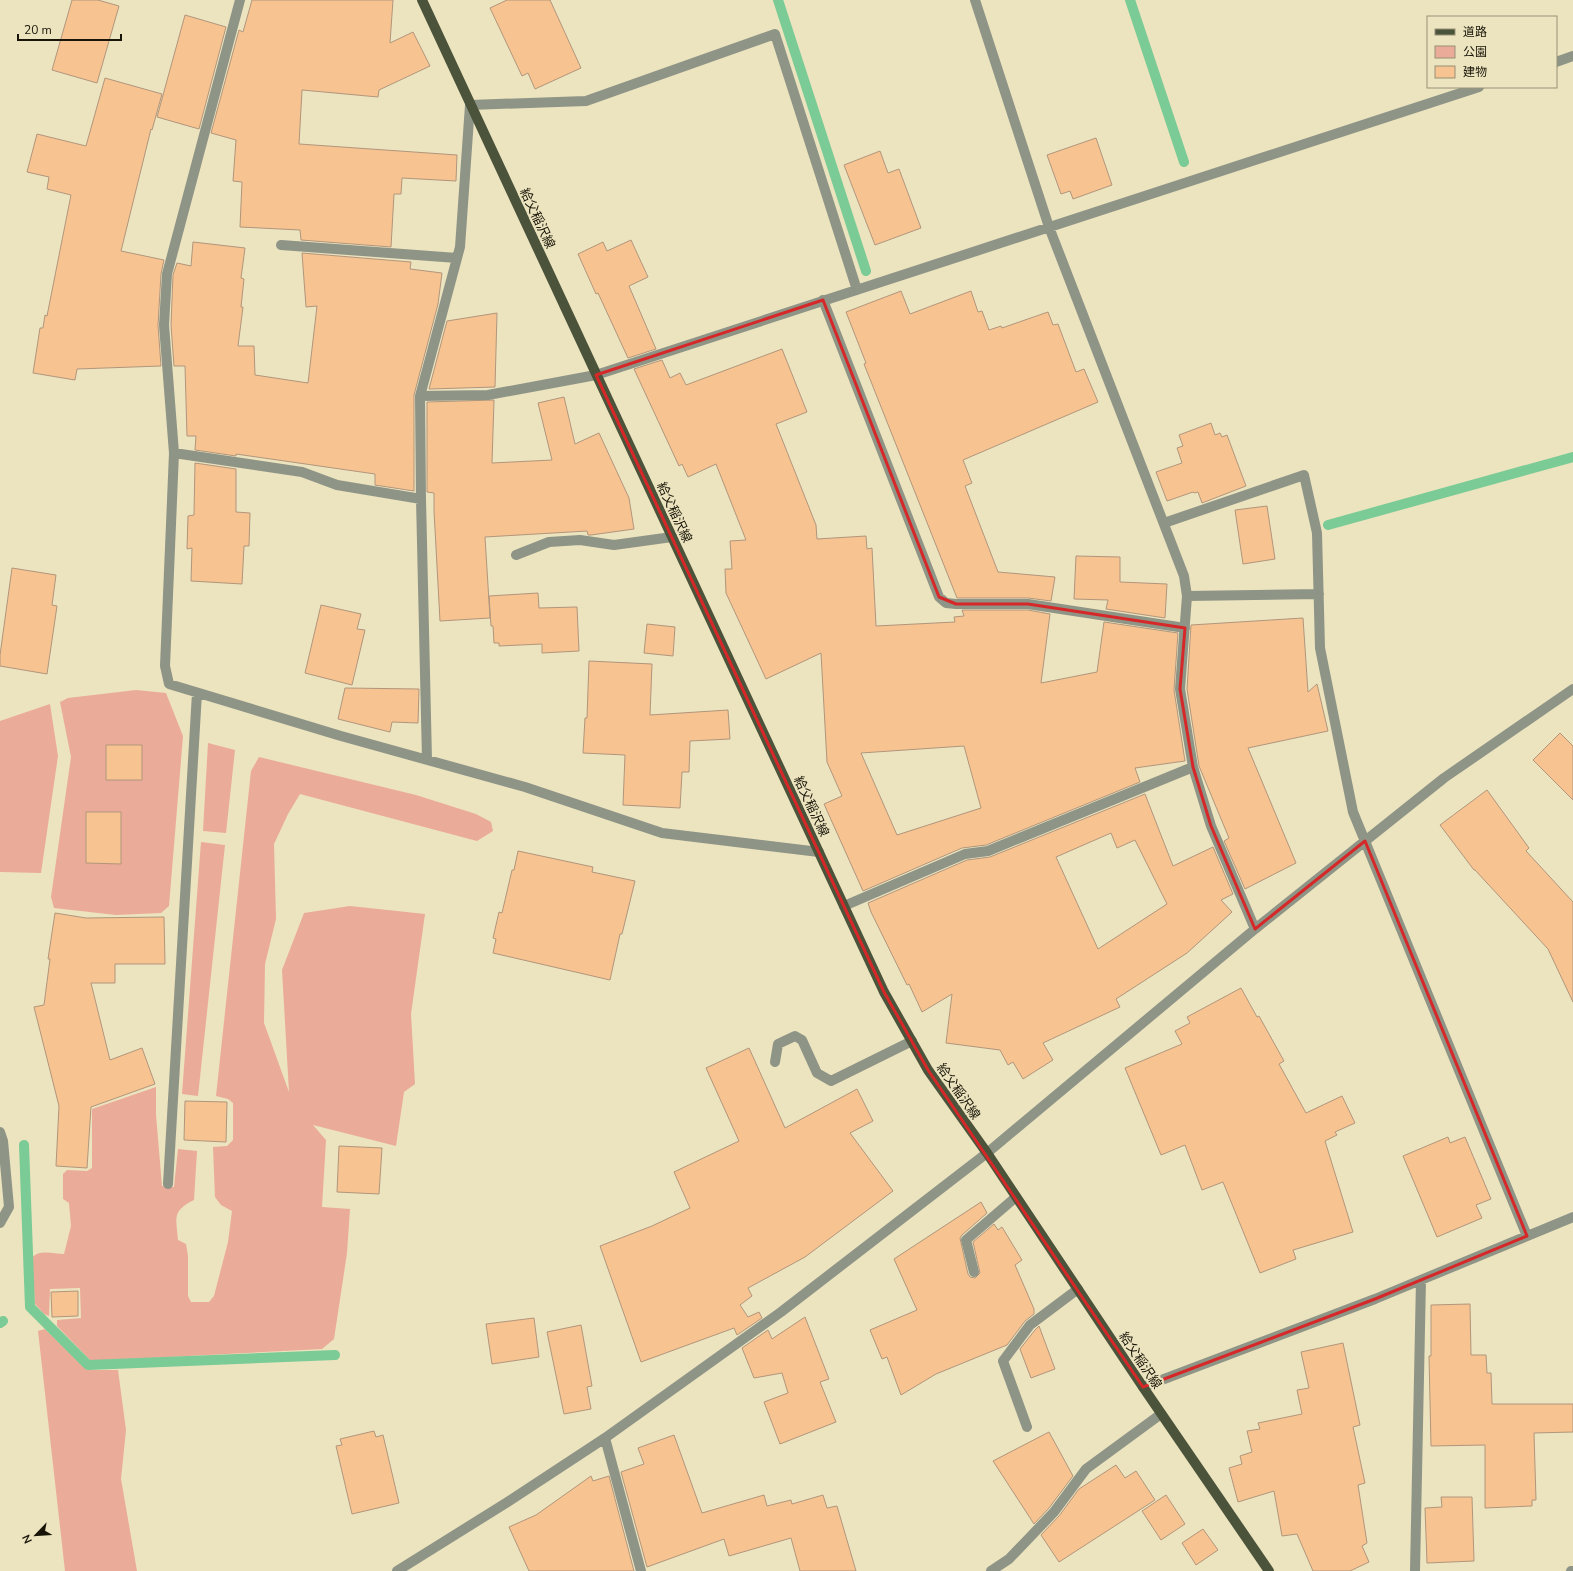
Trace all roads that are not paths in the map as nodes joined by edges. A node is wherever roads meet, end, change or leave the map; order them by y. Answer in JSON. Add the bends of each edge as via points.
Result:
{"nodes":[{"id":1,"x":240,"y":0,"type":"edge"},
{"id":2,"x":422,"y":0,"type":"edge"},
{"id":3,"x":975,"y":0,"type":"edge"},
{"id":4,"x":1573,"y":56,"type":"edge"},
{"id":5,"x":1557,"y":62,"type":"edge"},
{"id":6,"x":1476,"y":88,"type":"edge"},
{"id":7,"x":470,"y":105,"type":"junction"},
{"id":8,"x":1049,"y":227,"type":"junction"},
{"id":9,"x":281,"y":245,"type":"dead end"},
{"id":10,"x":457,"y":258,"type":"junction"},
{"id":11,"x":857,"y":290,"type":"junction"},
{"id":12,"x":823,"y":300,"type":"junction"},
{"id":13,"x":596,"y":375,"type":"junction"},
{"id":14,"x":420,"y":396,"type":"junction"},
{"id":15,"x":174,"y":453,"type":"junction"},
{"id":16,"x":421,"y":499,"type":"junction"},
{"id":17,"x":1164,"y":523,"type":"junction"},
{"id":18,"x":672,"y":537,"type":"junction"},
{"id":19,"x":516,"y":555,"type":"dead end"},
{"id":20,"x":1319,"y":594,"type":"junction"},
{"id":21,"x":1187,"y":596,"type":"junction"},
{"id":22,"x":1185,"y":628,"type":"junction"},
{"id":23,"x":1573,"y":689,"type":"edge"},
{"id":24,"x":197,"y":693,"type":"junction"},
{"id":25,"x":427,"y":760,"type":"junction"},
{"id":26,"x":1193,"y":767,"type":"junction"},
{"id":27,"x":1365,"y":841,"type":"junction"},
{"id":28,"x":819,"y":852,"type":"junction"},
{"id":29,"x":844,"y":906,"type":"junction"},
{"id":30,"x":1255,"y":929,"type":"junction"},
{"id":31,"x":912,"y":1041,"type":"junction"},
{"id":32,"x":775,"y":1062,"type":"dead end"},
{"id":33,"x":0,"y":1132,"type":"edge"},
{"id":34,"x":987,"y":1152,"type":"junction"},
{"id":35,"x":168,"y":1184,"type":"dead end"},
{"id":36,"x":1016,"y":1197,"type":"junction"},
{"id":37,"x":1573,"y":1217,"type":"edge"},
{"id":38,"x":0,"y":1222,"type":"edge"},
{"id":39,"x":1527,"y":1236,"type":"junction"},
{"id":40,"x":974,"y":1272,"type":"dead end"},
{"id":41,"x":1421,"y":1280,"type":"junction"},
{"id":42,"x":1078,"y":1289,"type":"junction"},
{"id":43,"x":1143,"y":1387,"type":"junction"},
{"id":44,"x":1161,"y":1414,"type":"junction"},
{"id":45,"x":1027,"y":1427,"type":"dead end"},
{"id":46,"x":605,"y":1438,"type":"junction"},
{"id":47,"x":397,"y":1571,"type":"edge"},
{"id":48,"x":641,"y":1571,"type":"edge"},
{"id":49,"x":991,"y":1571,"type":"edge"},
{"id":50,"x":1269,"y":1571,"type":"edge"},
{"id":51,"x":1415,"y":1571,"type":"edge"}],
"edges":[{"from":1,"to":15,"type":"street","via":[[167,274],[164,325]]},
{"from":2,"to":7,"type":"main road","name":"給父稲沢線"},
{"from":3,"to":8,"type":"street"},
{"from":4,"to":5,"type":"street"},
{"from":6,"to":8,"type":"street"},
{"from":7,"to":10,"type":"street"},
{"from":7,"to":11,"type":"street","via":[[586,101],[776,34]]},
{"from":7,"to":13,"type":"main road","name":"給父稲沢線"},
{"from":8,"to":11,"type":"street"},
{"from":8,"to":17,"type":"street"},
{"from":9,"to":10,"type":"street"},
{"from":10,"to":14,"type":"street"},
{"from":11,"to":12,"type":"street"},
{"from":12,"to":13,"type":"street"},
{"from":12,"to":22,"type":"street","via":[[939,597],[956,604],[1028,604]]},
{"from":13,"to":14,"type":"street","via":[[488,395]]},
{"from":13,"to":18,"type":"main road","name":"給父稲沢線"},
{"from":14,"to":16,"type":"street"},
{"from":15,"to":16,"type":"street","via":[[302,472],[337,485]]},
{"from":15,"to":24,"type":"street","via":[[165,666],[169,684]]},
{"from":16,"to":25,"type":"street"},
{"from":17,"to":20,"type":"street","via":[[1304,475],[1317,533]]},
{"from":17,"to":21,"type":"street","via":[[1184,576]]},
{"from":18,"to":19,"type":"street","via":[[614,546],[580,540],[549,542]]},
{"from":18,"to":28,"type":"main road","name":"給父稲沢線"},
{"from":20,"to":21,"type":"street"},
{"from":20,"to":27,"type":"street","via":[[1320,648],[1353,812]]},
{"from":21,"to":22,"type":"street"},
{"from":22,"to":26,"type":"street","via":[[1180,689]]},
{"from":23,"to":27,"type":"street","via":[[1444,778]]},
{"from":24,"to":25,"type":"street"},
{"from":24,"to":35,"type":"street"},
{"from":25,"to":28,"type":"street","via":[[525,787],[662,833]]},
{"from":26,"to":29,"type":"street","via":[[988,851],[965,854]]},
{"from":26,"to":30,"type":"street","via":[[1211,826]]},
{"from":27,"to":30,"type":"street"},
{"from":27,"to":39,"type":"street"},
{"from":28,"to":29,"type":"main road","name":"給父稲沢線"},
{"from":29,"to":31,"type":"main road","name":"給父稲沢線","via":[[884,992]]},
{"from":30,"to":34,"type":"street"},
{"from":31,"to":32,"type":"street","via":[[831,1081],[817,1073],[802,1040],[795,1036],[778,1044]]},
{"from":31,"to":34,"type":"main road","name":"給父稲沢線","via":[[928,1070]]},
{"from":33,"to":38,"type":"street","via":[[9,1208]]},
{"from":34,"to":36,"type":"main road","name":"給父稲沢線"},
{"from":34,"to":46,"type":"street","via":[[781,1312]]},
{"from":36,"to":40,"type":"street","via":[[966,1240]]},
{"from":36,"to":42,"type":"main road","name":"給父稲沢線"},
{"from":37,"to":39,"type":"street"},
{"from":39,"to":41,"type":"street"},
{"from":41,"to":43,"type":"street"},
{"from":41,"to":51,"type":"street"},
{"from":42,"to":43,"type":"main road","name":"給父稲沢線"},
{"from":42,"to":45,"type":"street","via":[[1030,1325],[1003,1361]]},
{"from":43,"to":44,"type":"main road","name":"給父稲沢線"},
{"from":44,"to":49,"type":"street","via":[[1086,1469],[1054,1512],[1008,1559]]},
{"from":44,"to":50,"type":"main road","name":"給父稲沢線"},
{"from":46,"to":47,"type":"street"},
{"from":46,"to":48,"type":"street"}]}
